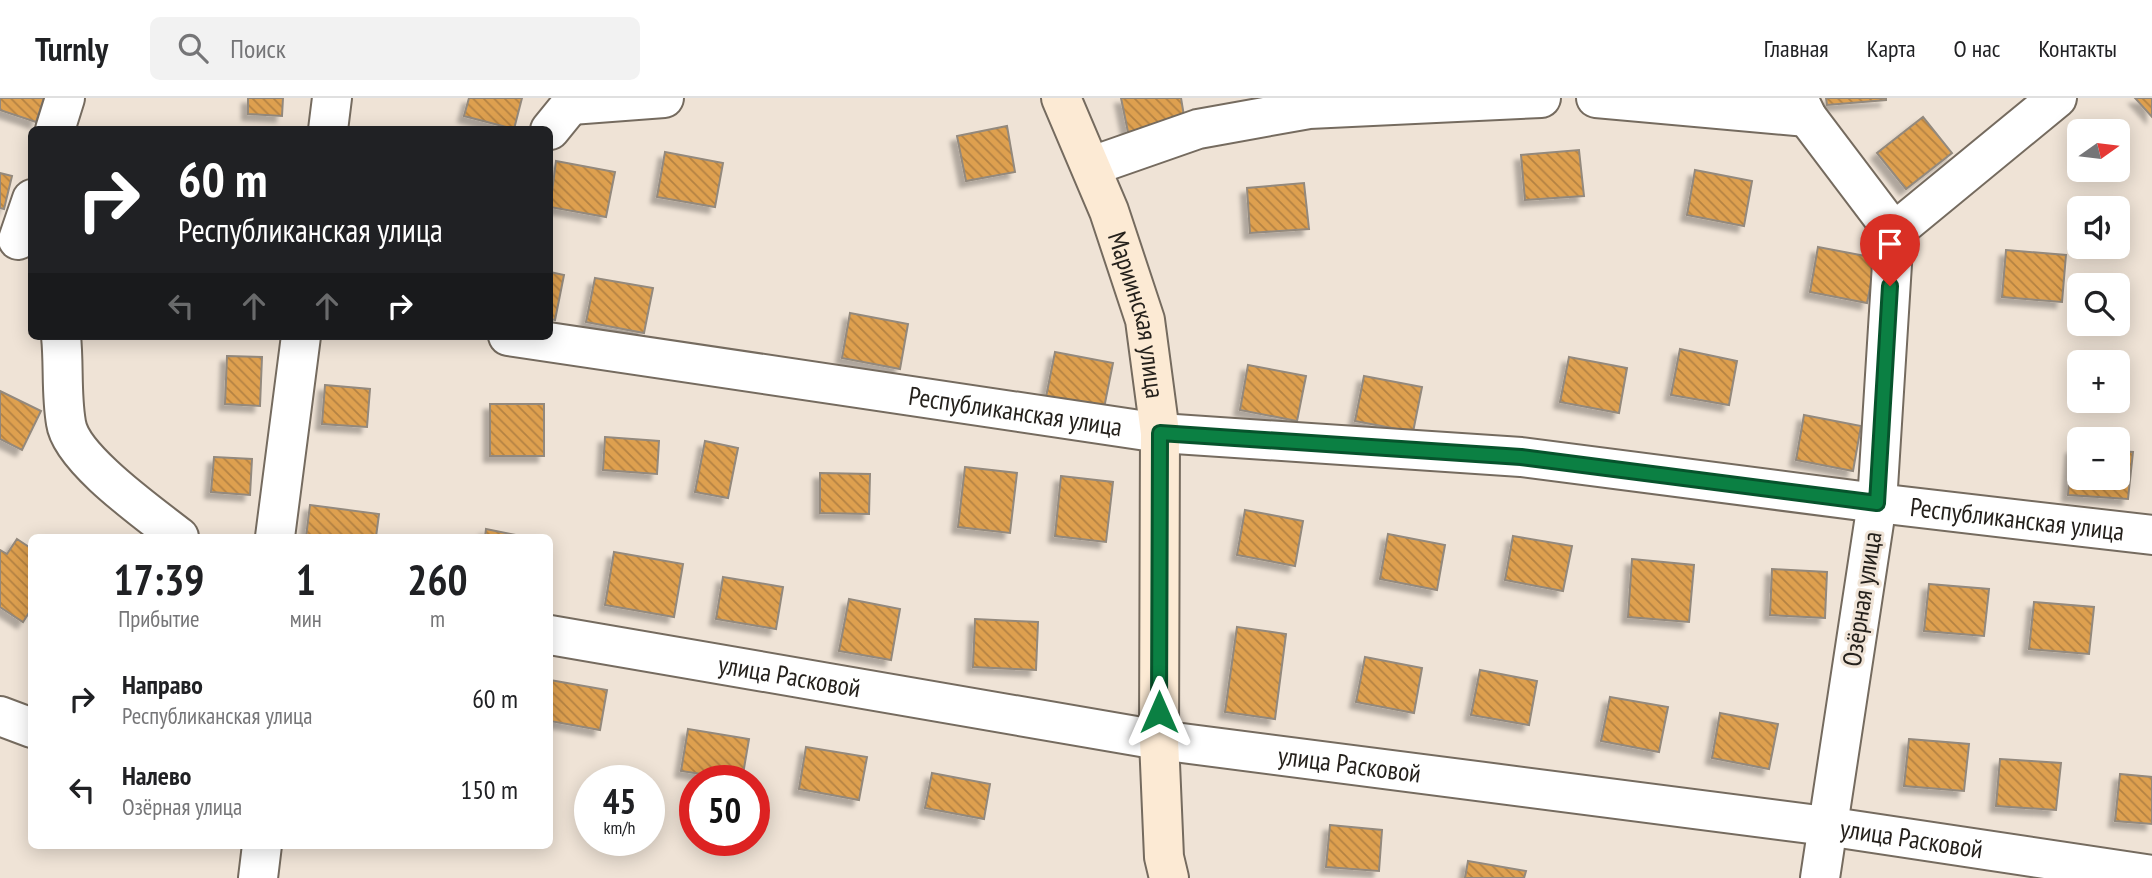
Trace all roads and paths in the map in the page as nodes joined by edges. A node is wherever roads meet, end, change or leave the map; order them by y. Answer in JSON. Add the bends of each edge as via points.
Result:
{"nodes":[{"id":1,"x":65,"y":98,"type":"edge"},
{"id":2,"x":332,"y":98,"type":"edge"},
{"id":3,"x":664,"y":98,"type":"edge"},
{"id":4,"x":1061,"y":98,"type":"edge"},
{"id":5,"x":1541,"y":98,"type":"edge"},
{"id":6,"x":1595,"y":98,"type":"edge"},
{"id":7,"x":2057,"y":98,"type":"edge"},
{"id":8,"x":1802,"y":108,"type":"edge"},
{"id":9,"x":565,"y":111,"type":"edge"},
{"id":10,"x":56,"y":126,"type":"edge"},
{"id":11,"x":328,"y":126,"type":"edge"},
{"id":12,"x":1092,"y":166,"type":"junction"},
{"id":13,"x":28,"y":209,"type":"edge"},
{"id":14,"x":1894,"y":232,"type":"junction"},
{"id":15,"x":16,"y":239,"type":"edge"},
{"id":16,"x":61,"y":340,"type":"edge"},
{"id":17,"x":300,"y":340,"type":"edge"},
{"id":18,"x":535,"y":340,"type":"edge"},
{"id":19,"x":1160,"y":433,"type":"junction"},
{"id":20,"x":1877,"y":503,"type":"junction"},
{"id":21,"x":175,"y":534,"type":"edge"},
{"id":22,"x":275,"y":534,"type":"edge"},
{"id":23,"x":2152,"y":535,"type":"edge"},
{"id":24,"x":553,"y":636,"type":"edge"},
{"id":25,"x":0,"y":716,"type":"edge"},
{"id":26,"x":28,"y":726,"type":"edge"},
{"id":27,"x":1158,"y":740,"type":"junction"},
{"id":28,"x":1826,"y":826,"type":"junction"},
{"id":29,"x":262,"y":849,"type":"edge"},
{"id":30,"x":2152,"y":876,"type":"edge"},
{"id":31,"x":258,"y":878,"type":"edge"},
{"id":32,"x":1169,"y":878,"type":"edge"},
{"id":33,"x":1819,"y":878,"type":"edge"}],
"edges":[{"from":1,"to":10,"type":"street"},
{"from":2,"to":11,"type":"street"},
{"from":3,"to":9,"type":"street"},
{"from":4,"to":12,"type":"main road","name":"Мариинская улица"},
{"from":5,"to":12,"type":"street","via":[[1309,109],[1198,130]]},
{"from":6,"to":8,"type":"street"},
{"from":7,"to":14,"type":"street"},
{"from":8,"to":14,"type":"street"},
{"from":12,"to":19,"type":"main road","name":"Мариинская улица","via":[[1145,320]]},
{"from":13,"to":15,"type":"street"},
{"from":14,"to":20,"type":"street","name":"Озёрная улица"},
{"from":16,"to":21,"type":"street","via":[[66,426],[78,447],[95,468]]},
{"from":17,"to":22,"type":"street"},
{"from":18,"to":19,"type":"street","name":"Республиканская улица"},
{"from":19,"to":20,"type":"street","name":"Республиканская улица","via":[[1521,457]]},
{"from":19,"to":27,"type":"main road","name":"Мариинская улица"},
{"from":20,"to":23,"type":"street","name":"Республиканская улица"},
{"from":20,"to":28,"type":"street","name":"Озёрная улица"},
{"from":24,"to":27,"type":"street","name":"улица Расковой"},
{"from":25,"to":26,"type":"street"},
{"from":27,"to":28,"type":"street","name":"улица Расковой"},
{"from":27,"to":32,"type":"main road","name":"Мариинская улица"},
{"from":28,"to":30,"type":"street","name":"улица Расковой"},
{"from":28,"to":33,"type":"street","name":"Озёрная улица"},
{"from":29,"to":31,"type":"street"}]}
